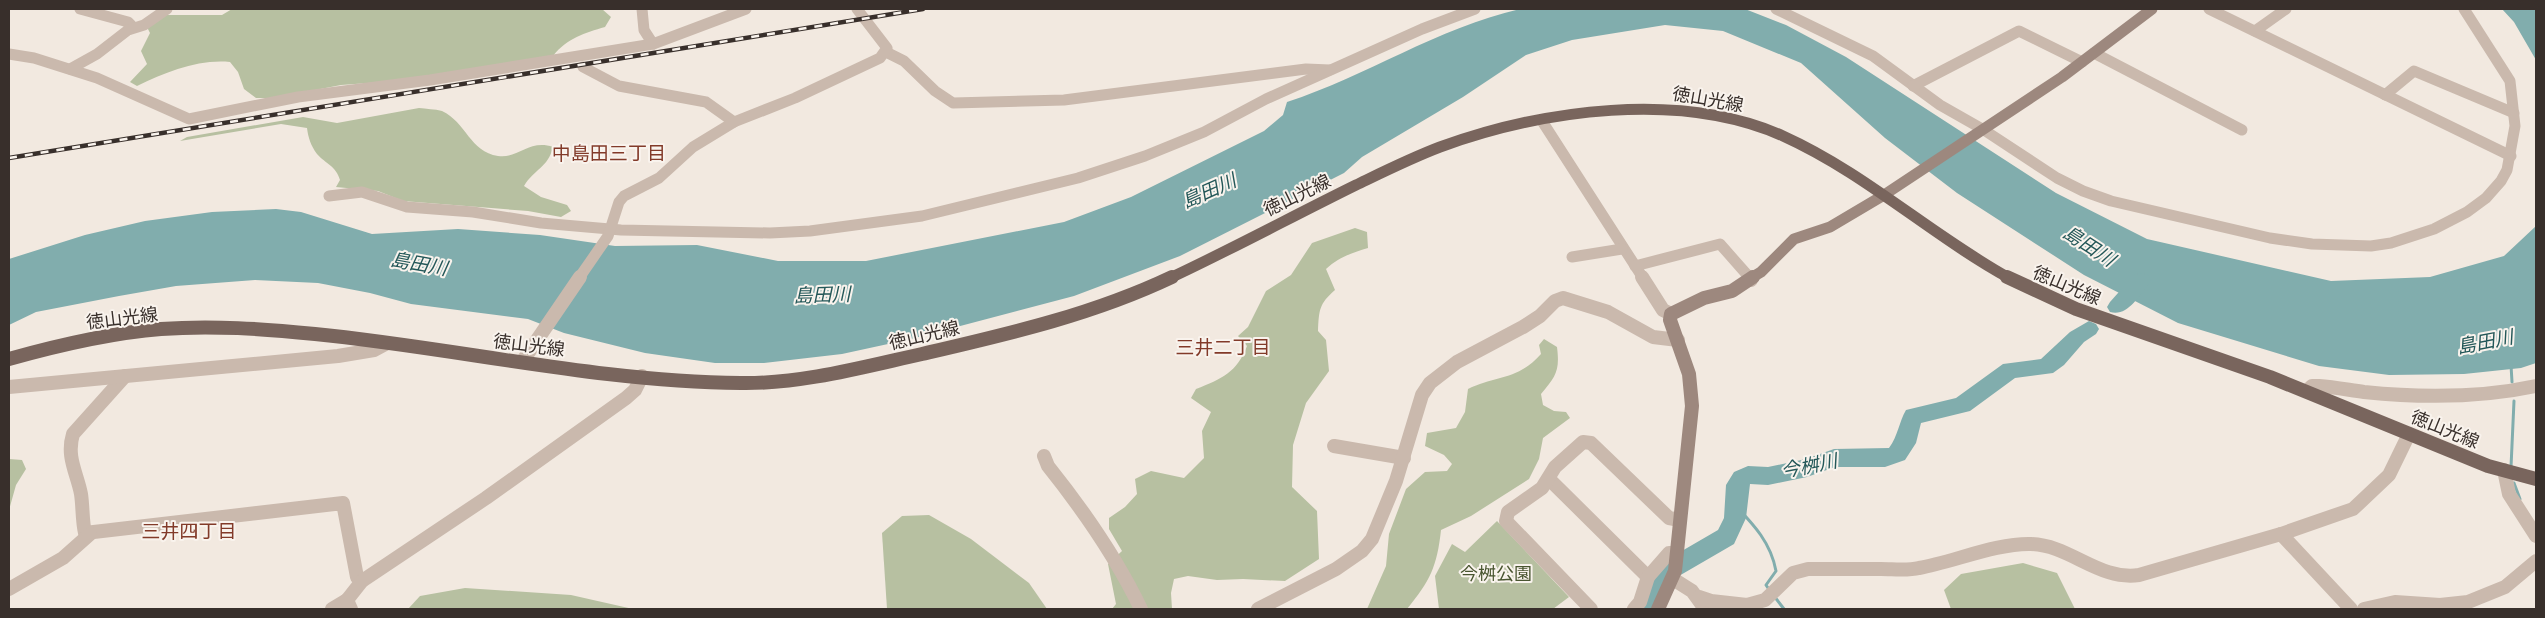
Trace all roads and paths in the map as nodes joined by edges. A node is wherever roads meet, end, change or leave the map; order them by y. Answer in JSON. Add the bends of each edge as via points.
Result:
{"nodes":[{"id":1,"x":80,"y":9,"type":"edge"},
{"id":2,"x":167,"y":9,"type":"edge"},
{"id":3,"x":642,"y":9,"type":"edge"},
{"id":4,"x":746,"y":9,"type":"edge"},
{"id":5,"x":857,"y":9,"type":"edge"},
{"id":6,"x":1475,"y":9,"type":"edge"},
{"id":7,"x":1776,"y":9,"type":"edge"},
{"id":8,"x":2152,"y":9,"type":"edge"},
{"id":9,"x":2209,"y":9,"type":"edge"},
{"id":10,"x":2286,"y":9,"type":"edge"},
{"id":11,"x":2464,"y":9,"type":"edge"},
{"id":12,"x":128,"y":30,"type":"junction"},
{"id":13,"x":2255,"y":31,"type":"junction"},
{"id":14,"x":653,"y":44,"type":"junction"},
{"id":15,"x":886,"y":52,"type":"junction"},
{"id":16,"x":2094,"y":53,"type":"junction"},
{"id":17,"x":9,"y":54,"type":"edge"},
{"id":18,"x":2082,"y":62,"type":"junction"},
{"id":19,"x":583,"y":67,"type":"dead end"},
{"id":20,"x":70,"y":69,"type":"junction"},
{"id":21,"x":1332,"y":71,"type":"junction"},
{"id":22,"x":1914,"y":86,"type":"junction"},
{"id":23,"x":2385,"y":95,"type":"junction"},
{"id":24,"x":2514,"y":114,"type":"junction"},
{"id":25,"x":1542,"y":121,"type":"junction"},
{"id":26,"x":734,"y":122,"type":"junction"},
{"id":27,"x":2242,"y":130,"type":"dead end"},
{"id":28,"x":1981,"y":132,"type":"junction"},
{"id":29,"x":2511,"y":156,"type":"junction"},
{"id":30,"x":1888,"y":193,"type":"junction"},
{"id":31,"x":329,"y":196,"type":"dead end"},
{"id":32,"x":610,"y":233,"type":"junction"},
{"id":33,"x":1622,"y":248,"type":"junction"},
{"id":34,"x":1572,"y":257,"type":"dead end"},
{"id":35,"x":1635,"y":266,"type":"junction"},
{"id":36,"x":1751,"y":280,"type":"junction"},
{"id":37,"x":1671,"y":314,"type":"junction"},
{"id":38,"x":1678,"y":340,"type":"junction"},
{"id":39,"x":387,"y":344,"type":"junction"},
{"id":40,"x":9,"y":359,"type":"edge"},
{"id":41,"x":522,"y":362,"type":"junction"},
{"id":42,"x":125,"y":376,"type":"junction"},
{"id":43,"x":642,"y":376,"type":"junction"},
{"id":44,"x":2536,"y":386,"type":"edge"},
{"id":45,"x":9,"y":387,"type":"edge"},
{"id":46,"x":2307,"y":391,"type":"junction"},
{"id":47,"x":2409,"y":434,"type":"junction"},
{"id":48,"x":1334,"y":446,"type":"dead end"},
{"id":49,"x":1044,"y":456,"type":"dead end"},
{"id":50,"x":1404,"y":458,"type":"junction"},
{"id":51,"x":2504,"y":470,"type":"junction"},
{"id":52,"x":2536,"y":479,"type":"edge"},
{"id":53,"x":1550,"y":480,"type":"junction"},
{"id":54,"x":1680,"y":520,"type":"junction"},
{"id":55,"x":90,"y":534,"type":"junction"},
{"id":56,"x":2281,"y":534,"type":"junction"},
{"id":57,"x":2536,"y":536,"type":"edge"},
{"id":58,"x":1675,"y":553,"type":"junction"},
{"id":59,"x":2536,"y":561,"type":"edge"},
{"id":60,"x":1648,"y":577,"type":"junction"},
{"id":61,"x":1673,"y":579,"type":"junction"},
{"id":62,"x":362,"y":581,"type":"junction"},
{"id":63,"x":9,"y":589,"type":"edge"},
{"id":64,"x":1702,"y":603,"type":"edge"},
{"id":65,"x":349,"y":605,"type":"edge"},
{"id":66,"x":332,"y":609,"type":"edge"},
{"id":67,"x":1141,"y":609,"type":"edge"},
{"id":68,"x":1258,"y":609,"type":"edge"},
{"id":69,"x":1591,"y":609,"type":"edge"},
{"id":70,"x":1634,"y":609,"type":"edge"},
{"id":71,"x":1658,"y":609,"type":"edge"},
{"id":72,"x":2351,"y":609,"type":"edge"},
{"id":73,"x":2364,"y":609,"type":"edge"}],
"edges":[{"from":1,"to":12,"type":"street","via":[[128,22]]},
{"from":2,"to":12,"type":"street","via":[[144,25]]},
{"from":3,"to":14,"type":"street","via":[[644,30]]},
{"from":4,"to":14,"type":"street"},
{"from":5,"to":15,"type":"street","via":[[888,48]]},
{"from":6,"to":21,"type":"street","via":[[1422,29]]},
{"from":7,"to":22,"type":"street","via":[[1860,49]]},
{"from":8,"to":16,"type":"street"},
{"from":9,"to":13,"type":"street"},
{"from":10,"to":13,"type":"street"},
{"from":11,"to":24,"type":"street","via":[[2510,81]]},
{"from":12,"to":20,"type":"street","via":[[97,54]]},
{"from":13,"to":23,"type":"street"},
{"from":14,"to":20,"type":"street","via":[[298,97],[189,118]]},
{"from":15,"to":21,"type":"street","via":[[897,55],[929,86],[953,103],[1064,100],[1306,70]]},
{"from":15,"to":26,"type":"street","via":[[826,84]]},
{"from":16,"to":18,"type":"street"},
{"from":16,"to":27,"type":"street"},
{"from":17,"to":20,"type":"street"},
{"from":18,"to":22,"type":"street","via":[[2020,31]]},
{"from":18,"to":28,"type":"street"},
{"from":19,"to":26,"type":"street","via":[[619,86],[706,102]]},
{"from":21,"to":32,"type":"street","via":[[1266,99],[1204,132],[1110,169],[922,216],[810,231]]},
{"from":22,"to":28,"type":"street"},
{"from":23,"to":24,"type":"street","via":[[2414,71]]},
{"from":23,"to":29,"type":"street"},
{"from":24,"to":29,"type":"street"},
{"from":25,"to":30,"type":"main road","name":"徳山光線","via":[[1602,109],[1632,107],[1697,111],[1769,130],[1799,143]]},
{"from":25,"to":33,"type":"street"},
{"from":25,"to":43,"type":"main road","name":"徳山光線","via":[[1440,146],[1157,284],[1093,310],[1043,325],[797,379],[743,383]]},
{"from":26,"to":32,"type":"street","via":[[692,148],[666,173],[624,196],[619,202]]},
{"from":28,"to":29,"type":"street","via":[[2057,178],[2111,201],[2270,238],[2332,245],[2391,243],[2434,229],[2486,198],[2501,182]]},
{"from":28,"to":30,"type":"street"},
{"from":30,"to":36,"type":"street","via":[[1830,228],[1794,239]]},
{"from":30,"to":46,"type":"main road","name":"徳山光線","via":[[1950,244],[2015,282],[2058,302]]},
{"from":31,"to":32,"type":"street","via":[[362,192],[407,207],[474,212]]},
{"from":32,"to":41,"type":"street"},
{"from":33,"to":34,"type":"street"},
{"from":33,"to":35,"type":"street"},
{"from":35,"to":36,"type":"street","via":[[1720,244]]},
{"from":35,"to":37,"type":"street","via":[[1663,310]]},
{"from":36,"to":37,"type":"street","via":[[1732,291],[1704,298]]},
{"from":37,"to":38,"type":"street","via":[[1670,320]]},
{"from":38,"to":50,"type":"street","via":[[1647,336],[1615,316],[1572,300],[1556,299],[1536,319],[1449,366],[1426,386]]},
{"from":38,"to":54,"type":"street","via":[[1689,374],[1692,406]]},
{"from":39,"to":40,"type":"main road","name":"徳山光線","via":[[276,330],[212,327],[148,330],[88,339]]},
{"from":39,"to":41,"type":"main road","name":"徳山光線"},
{"from":39,"to":42,"type":"street","via":[[374,350],[338,356]]},
{"from":41,"to":43,"type":"main road","name":"徳山光線"},
{"from":42,"to":45,"type":"street"},
{"from":42,"to":55,"type":"street","via":[[73,434],[69,443],[69,457],[81,496],[82,521],[85,533]]},
{"from":43,"to":62,"type":"street","via":[[635,390],[626,398]]},
{"from":44,"to":46,"type":"street","via":[[2482,395],[2390,394],[2325,386],[2312,386]]},
{"from":46,"to":47,"type":"main road","name":"徳山光線"},
{"from":47,"to":51,"type":"main road","name":"徳山光線"},
{"from":47,"to":56,"type":"street","via":[[2389,475],[2353,509]]},
{"from":48,"to":50,"type":"street"},
{"from":49,"to":67,"type":"street","via":[[1048,466],[1104,540]]},
{"from":50,"to":68,"type":"street","via":[[1372,539],[1362,551],[1336,569]]},
{"from":51,"to":52,"type":"main road","name":"徳山光線"},
{"from":51,"to":57,"type":"street","via":[[2509,494]]},
{"from":53,"to":54,"type":"street","via":[[1555,467],[1583,442],[1591,443],[1669,518]]},
{"from":53,"to":60,"type":"street"},
{"from":53,"to":69,"type":"street","via":[[1508,512],[1506,521]]},
{"from":54,"to":58,"type":"street"},
{"from":55,"to":62,"type":"street","via":[[343,503],[357,576]]},
{"from":55,"to":63,"type":"street","via":[[64,556]]},
{"from":56,"to":64,"type":"street","via":[[2126,577],[2113,575],[2053,548],[2014,544],[1916,569],[1808,569],[1793,573],[1765,600],[1747,605]]},
{"from":56,"to":72,"type":"street"},
{"from":58,"to":60,"type":"street","via":[[1669,553]]},
{"from":58,"to":61,"type":"street"},
{"from":59,"to":73,"type":"street","via":[[2498,593],[2482,598],[2442,605],[2388,603]]},
{"from":60,"to":70,"type":"street","via":[[1640,602]]},
{"from":61,"to":64,"type":"street","via":[[1687,585]]},
{"from":61,"to":71,"type":"street"},
{"from":62,"to":65,"type":"street"},
{"from":65,"to":66,"type":"street"}]}
